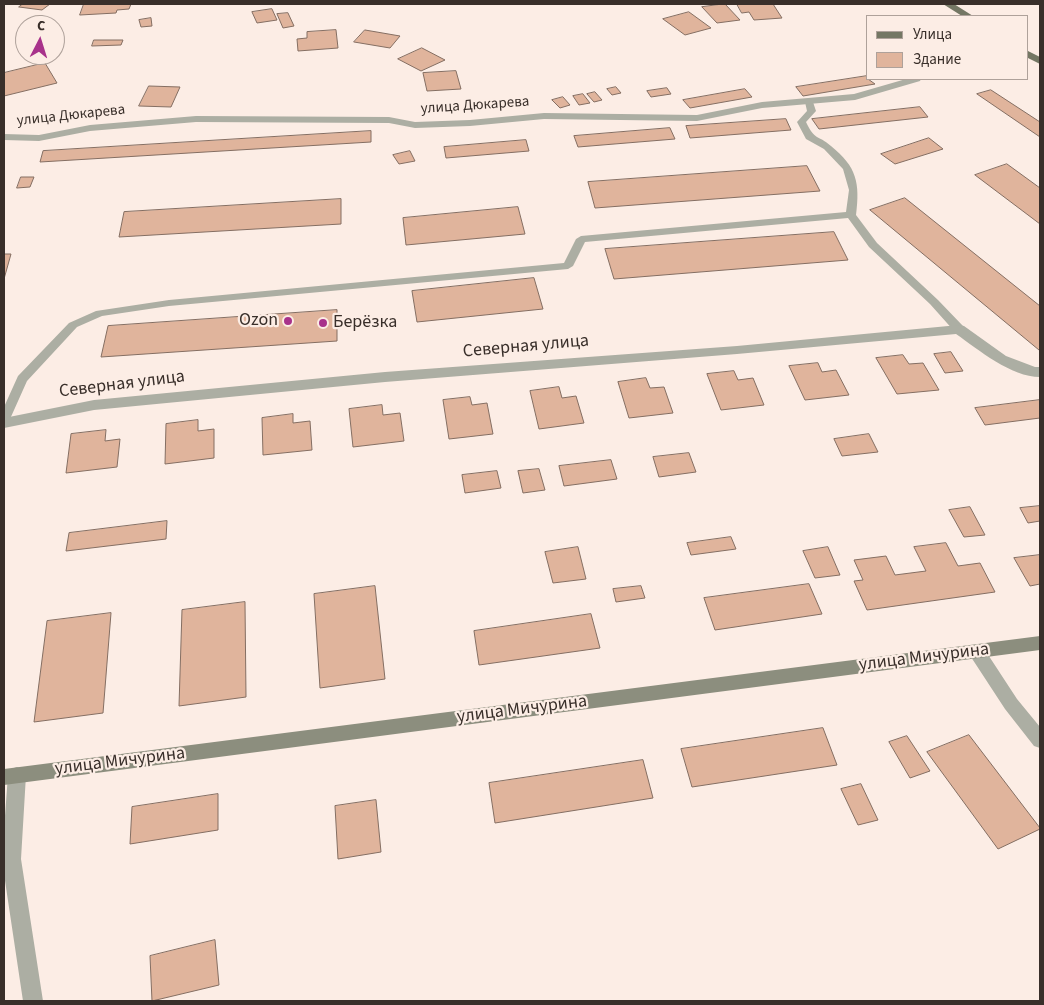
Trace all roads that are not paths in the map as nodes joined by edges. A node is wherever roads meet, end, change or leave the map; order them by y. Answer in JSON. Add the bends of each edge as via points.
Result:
{"nodes":[{"id":1,"x":948,"y":4,"type":"edge"},
{"id":2,"x":966,"y":15,"type":"edge"},
{"id":3,"x":1029,"y":55,"type":"edge"},
{"id":4,"x":1040,"y":62,"type":"edge"},
{"id":5,"x":913,"y":80,"type":"edge"},
{"id":6,"x":809,"y":102,"type":"junction"},
{"id":7,"x":4,"y":137,"type":"edge"},
{"id":8,"x":851,"y":215,"type":"junction"},
{"id":9,"x":959,"y":329,"type":"junction"},
{"id":10,"x":1040,"y":372,"type":"edge"},
{"id":11,"x":4,"y":419,"type":"edge"},
{"id":12,"x":4,"y":423,"type":"edge"},
{"id":13,"x":1040,"y":643,"type":"edge"},
{"id":14,"x":977,"y":652,"type":"junction"},
{"id":15,"x":1040,"y":740,"type":"edge"},
{"id":16,"x":11,"y":776,"type":"edge"},
{"id":17,"x":33,"y":1001,"type":"edge"}],
"edges":[{"from":1,"to":2,"type":"main road"},
{"from":3,"to":4,"type":"main road"},
{"from":5,"to":6,"type":"street","name":"улица Дюкарева","via":[[855,97]]},
{"from":6,"to":7,"type":"street","name":"улица Дюкарева","via":[[762,105],[697,118],[544,116],[415,125],[389,120],[196,119],[90,128],[39,138]]},
{"from":6,"to":8,"type":"lane","via":[[812,111],[801,122],[809,137],[828,147],[847,168],[854,190]]},
{"from":8,"to":9,"type":"lane","via":[[873,245]]},
{"from":8,"to":11,"type":"lane","via":[[581,239],[568,266],[169,303],[100,313],[73,325],[22,379]]},
{"from":9,"to":10,"type":"street","via":[[1001,359]]},
{"from":9,"to":12,"type":"street","name":"Северная улица","via":[[94,405]]},
{"from":13,"to":14,"type":"street","name":"улица Мичурина"},
{"from":14,"to":15,"type":"street"},
{"from":14,"to":16,"type":"street","name":"улица Мичурина"},
{"from":16,"to":17,"type":"street","via":[[12,859]]}]}
